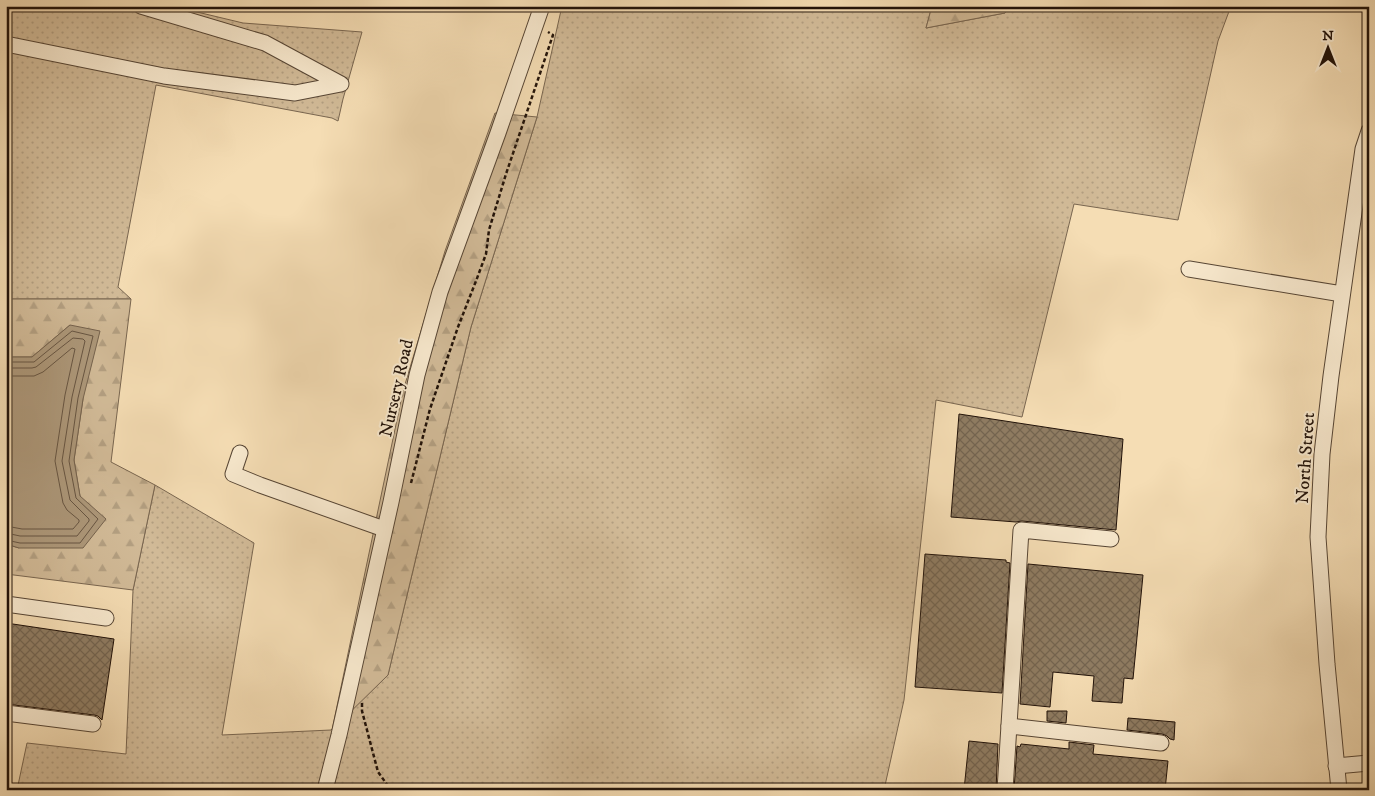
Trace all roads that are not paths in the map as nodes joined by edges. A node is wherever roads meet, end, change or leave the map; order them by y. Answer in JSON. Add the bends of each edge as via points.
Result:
{"nodes":[{"id":1,"x":141,"y":6,"type":"edge"},
{"id":2,"x":542,"y":6,"type":"edge"},
{"id":3,"x":6,"y":44,"type":"edge"},
{"id":4,"x":1369,"y":131,"type":"edge"},
{"id":5,"x":1189,"y":269,"type":"dead end"},
{"id":6,"x":1342,"y":294,"type":"junction"},
{"id":7,"x":240,"y":453,"type":"dead end"},
{"id":8,"x":384,"y":529,"type":"junction"},
{"id":9,"x":1112,"y":539,"type":"dead end"},
{"id":10,"x":6,"y":604,"type":"edge"},
{"id":11,"x":106,"y":618,"type":"dead end"},
{"id":12,"x":6,"y":713,"type":"edge"},
{"id":13,"x":93,"y":724,"type":"dead end"},
{"id":14,"x":1009,"y":726,"type":"junction"},
{"id":15,"x":1161,"y":744,"type":"dead end"},
{"id":16,"x":1369,"y":763,"type":"edge"},
{"id":17,"x":1336,"y":766,"type":"junction"},
{"id":18,"x":325,"y":790,"type":"edge"},
{"id":19,"x":1005,"y":790,"type":"edge"},
{"id":20,"x":1338,"y":790,"type":"edge"}],
"edges":[{"from":1,"to":3,"type":"street","via":[[266,43],[341,84],[295,93],[164,76]]},
{"from":2,"to":8,"type":"street","name":"Nursery Road","via":[[440,292],[417,375]]},
{"from":4,"to":6,"type":"street","name":"North Street","via":[[1363,150]]},
{"from":5,"to":6,"type":"street"},
{"from":6,"to":17,"type":"street","name":"North Street","via":[[1322,454],[1318,537]]},
{"from":7,"to":8,"type":"street","via":[[233,474]]},
{"from":8,"to":18,"type":"street","name":"Nursery Road"},
{"from":9,"to":14,"type":"street","via":[[1021,530]]},
{"from":10,"to":11,"type":"street"},
{"from":12,"to":13,"type":"street"},
{"from":14,"to":15,"type":"street"},
{"from":14,"to":19,"type":"street"},
{"from":16,"to":17,"type":"street"},
{"from":17,"to":20,"type":"street","name":"North Street"}]}
